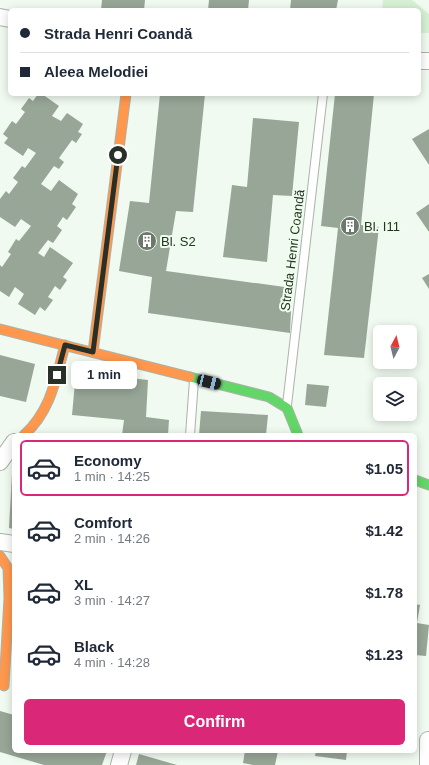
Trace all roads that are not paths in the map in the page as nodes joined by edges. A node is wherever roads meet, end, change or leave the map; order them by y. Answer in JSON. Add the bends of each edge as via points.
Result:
{"nodes":[{"id":1,"x":126,"y":96,"type":"edge"},
{"id":2,"x":323,"y":96,"type":"edge"},
{"id":3,"x":0,"y":329,"type":"edge"},
{"id":4,"x":65,"y":345,"type":"junction"},
{"id":5,"x":93,"y":352,"type":"junction"},
{"id":6,"x":194,"y":378,"type":"junction"},
{"id":7,"x":287,"y":408,"type":"junction"},
{"id":8,"x":27,"y":433,"type":"edge"},
{"id":9,"x":190,"y":433,"type":"edge"},
{"id":10,"x":297,"y":433,"type":"edge"},
{"id":11,"x":12,"y":445,"type":"edge"},
{"id":12,"x":0,"y":462,"type":"edge"},
{"id":13,"x":417,"y":481,"type":"edge"},
{"id":14,"x":429,"y":485,"type":"edge"},
{"id":15,"x":0,"y":542,"type":"edge"},
{"id":16,"x":12,"y":544,"type":"edge"},
{"id":17,"x":0,"y":556,"type":"edge"},
{"id":18,"x":6,"y":687,"type":"edge"},
{"id":19,"x":428,"y":740,"type":"dead end"},
{"id":20,"x":122,"y":753,"type":"edge"},
{"id":21,"x":119,"y":765,"type":"edge"},
{"id":22,"x":428,"y":765,"type":"edge"}],
"edges":[{"from":1,"to":5,"type":"street"},
{"from":2,"to":7,"type":"lane","name":"Strada Henri Coandă"},
{"from":3,"to":4,"type":"street"},
{"from":4,"to":5,"type":"street"},
{"from":4,"to":8,"type":"street","via":[[45,412]]},
{"from":5,"to":6,"type":"street"},
{"from":6,"to":7,"type":"street","via":[[269,397]]},
{"from":6,"to":9,"type":"lane"},
{"from":7,"to":10,"type":"street","name":"Strada Henri Coandă"},
{"from":11,"to":12,"type":"street"},
{"from":13,"to":14,"type":"street"},
{"from":15,"to":16,"type":"street"},
{"from":17,"to":18,"type":"street","via":[[8,568]]},
{"from":19,"to":22,"type":"street"},
{"from":20,"to":21,"type":"street"}]}
